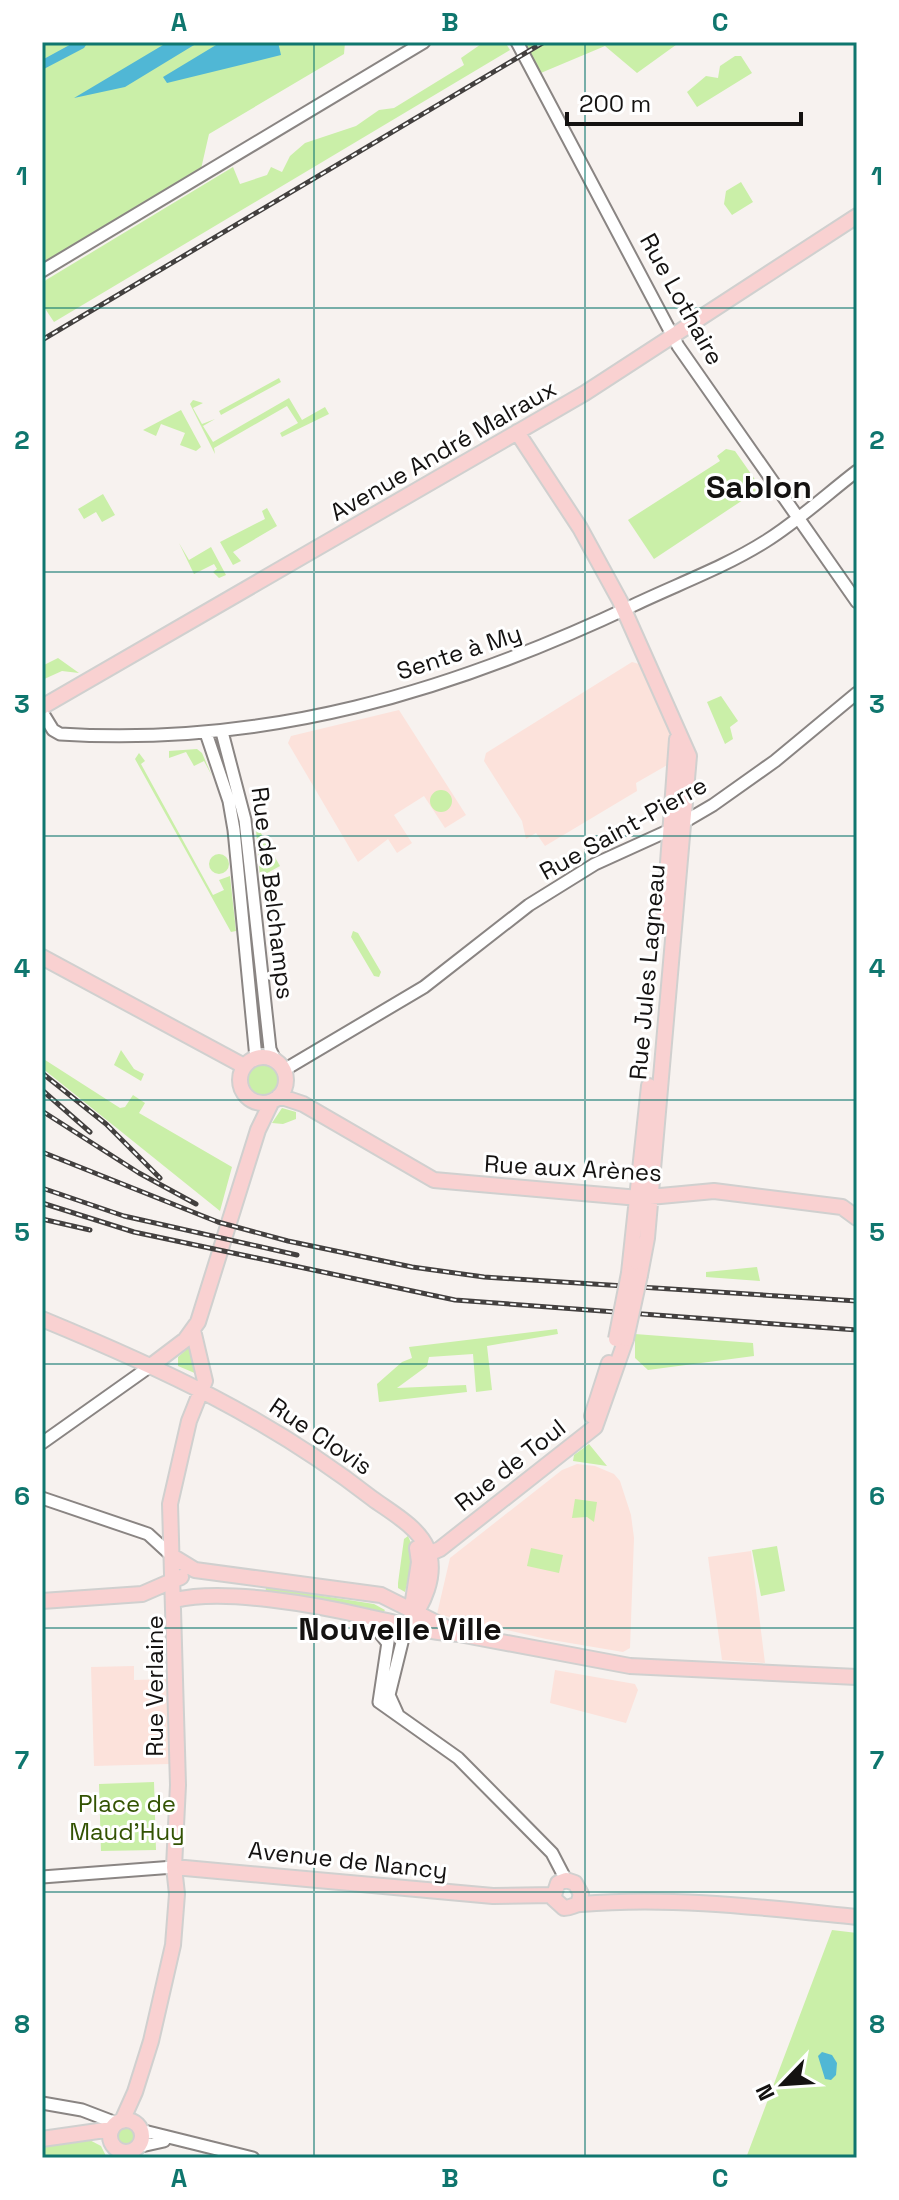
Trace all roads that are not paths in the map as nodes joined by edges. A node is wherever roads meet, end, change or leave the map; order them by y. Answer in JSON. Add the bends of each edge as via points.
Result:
{"nodes":[{"id":1,"x":424,"y":42,"type":"edge"},
{"id":2,"x":517,"y":42,"type":"edge"},
{"id":3,"x":857,"y":216,"type":"edge"},
{"id":4,"x":42,"y":271,"type":"edge"},
{"id":5,"x":672,"y":337,"type":"junction"},
{"id":6,"x":517,"y":432,"type":"junction"},
{"id":7,"x":857,"y":471,"type":"edge"},
{"id":8,"x":798,"y":517,"type":"junction"},
{"id":9,"x":857,"y":602,"type":"edge"},
{"id":10,"x":624,"y":610,"type":"junction"},
{"id":11,"x":857,"y":693,"type":"edge"},
{"id":12,"x":42,"y":710,"type":"edge"},
{"id":13,"x":222,"y":732,"type":"junction"},
{"id":14,"x":206,"y":733,"type":"junction"},
{"id":15,"x":677,"y":826,"type":"junction"},
{"id":16,"x":242,"y":847,"type":"junction"},
{"id":17,"x":260,"y":946,"type":"junction"},
{"id":18,"x":246,"y":947,"type":"junction"},
{"id":19,"x":42,"y":957,"type":"edge"},
{"id":20,"x":250,"y":1062,"type":"junction"},
{"id":21,"x":279,"y":1065,"type":"junction"},
{"id":22,"x":279,"y":1094,"type":"junction"},
{"id":23,"x":252,"y":1100,"type":"junction"},
{"id":24,"x":258,"y":1130,"type":"junction"},
{"id":25,"x":645,"y":1197,"type":"junction"},
{"id":26,"x":857,"y":1218,"type":"edge"},
{"id":27,"x":42,"y":1319,"type":"edge"},
{"id":28,"x":193,"y":1330,"type":"junction"},
{"id":29,"x":152,"y":1365,"type":"junction"},
{"id":30,"x":201,"y":1389,"type":"junction"},
{"id":31,"x":589,"y":1432,"type":"joint"},
{"id":32,"x":45,"y":1441,"type":"edge"},
{"id":33,"x":42,"y":1498,"type":"edge"},
{"id":34,"x":170,"y":1504,"type":"junction"},
{"id":35,"x":164,"y":1524,"type":"junction"},
{"id":36,"x":148,"y":1534,"type":"junction"},
{"id":37,"x":167,"y":1551,"type":"junction"},
{"id":38,"x":423,"y":1551,"type":"junction"},
{"id":39,"x":195,"y":1570,"type":"junction"},
{"id":40,"x":170,"y":1583,"type":"junction"},
{"id":41,"x":175,"y":1600,"type":"junction"},
{"id":42,"x":42,"y":1601,"type":"edge"},
{"id":43,"x":409,"y":1609,"type":"junction"},
{"id":44,"x":366,"y":1616,"type":"junction"},
{"id":45,"x":391,"y":1622,"type":"junction"},
{"id":46,"x":406,"y":1626,"type":"junction"},
{"id":47,"x":459,"y":1634,"type":"junction"},
{"id":48,"x":387,"y":1642,"type":"junction"},
{"id":49,"x":857,"y":1677,"type":"edge"},
{"id":50,"x":398,"y":1716,"type":"junction"},
{"id":51,"x":174,"y":1867,"type":"junction"},
{"id":52,"x":42,"y":1877,"type":"edge"},
{"id":53,"x":558,"y":1891,"type":"junction"},
{"id":54,"x":579,"y":1897,"type":"junction"},
{"id":55,"x":857,"y":1917,"type":"edge"},
{"id":56,"x":42,"y":2103,"type":"edge"},
{"id":57,"x":122,"y":2135,"type":"edge"},
{"id":58,"x":42,"y":2139,"type":"edge"},
{"id":59,"x":174,"y":2139,"type":"junction"},
{"id":60,"x":137,"y":2147,"type":"joint"},
{"id":61,"x":253,"y":2158,"type":"edge"}],
"edges":[{"from":1,"to":4,"type":"street"},
{"from":2,"to":5,"type":"street","name":"Rue Lothaire"},
{"from":3,"to":5,"type":"main road","name":"Avenue André Malraux"},
{"from":5,"to":6,"type":"main road","name":"Avenue André Malraux"},
{"from":5,"to":8,"type":"street","name":"Rue Lothaire"},
{"from":6,"to":10,"type":"main road","via":[[580,528]]},
{"from":6,"to":12,"type":"main road","name":"Avenue André Malraux"},
{"from":7,"to":8,"type":"street","name":"Sente à My"},
{"from":8,"to":9,"type":"street","name":"Rue Lothaire"},
{"from":8,"to":10,"type":"street","name":"Sente à My","via":[[738,557]]},
{"from":10,"to":13,"type":"street","name":"Sente à My","via":[[459,679],[310,718]]},
{"from":10,"to":15,"type":"main road","name":"Rue Jules Lagneau","via":[[676,731]]},
{"from":11,"to":15,"type":"street","name":"Rue Saint-Pierre","via":[[775,761]]},
{"from":12,"to":14,"type":"street","name":"Sente à My","via":[[60,734]]},
{"from":13,"to":14,"type":"street","name":"Sente à My"},
{"from":13,"to":16,"type":"street","name":"Rue de Belchamps","via":[[242,800]]},
{"from":14,"to":16,"type":"street","name":"Rue de Belchamps"},
{"from":15,"to":21,"type":"street","name":"Rue Saint-Pierre","via":[[595,864],[529,905],[424,987]]},
{"from":15,"to":25,"type":"main road","name":"Rue Jules Lagneau"},
{"from":16,"to":17,"type":"street","name":"Rue de Belchamps"},
{"from":16,"to":18,"type":"street","name":"Rue de Belchamps"},
{"from":17,"to":18,"type":"street"},
{"from":17,"to":21,"type":"street","name":"Rue de Belchamps","via":[[270,1049]]},
{"from":18,"to":20,"type":"street","name":"Rue de Belchamps"},
{"from":19,"to":20,"type":"main road"},
{"from":20,"to":21,"type":"main road"},
{"from":20,"to":23,"type":"main road","via":[[240,1085]]},
{"from":21,"to":22,"type":"main road"},
{"from":22,"to":23,"type":"main road","name":"Rue aux Arènes"},
{"from":22,"to":24,"type":"main road"},
{"from":22,"to":25,"type":"main road","name":"Rue aux Arènes","via":[[434,1180]]},
{"from":23,"to":24,"type":"main road"},
{"from":24,"to":28,"type":"main road"},
{"from":25,"to":26,"type":"main road","name":"Rue aux Arènes","via":[[714,1191],[842,1207]]},
{"from":25,"to":31,"type":"main road","name":"Rue Jules Lagneau","bridge":true,"via":[[621,1339]]},
{"from":27,"to":29,"type":"main road","name":"Rue Clovis"},
{"from":28,"to":29,"type":"main road"},
{"from":28,"to":30,"type":"main road","via":[[205,1375]]},
{"from":29,"to":30,"type":"main road","name":"Rue Clovis"},
{"from":29,"to":32,"type":"street"},
{"from":30,"to":34,"type":"main road"},
{"from":30,"to":38,"type":"main road","name":"Rue Clovis","via":[[305,1448],[411,1529]]},
{"from":31,"to":38,"type":"main road","name":"Rue de Toul","via":[[458,1534]]},
{"from":33,"to":36,"type":"street"},
{"from":34,"to":35,"type":"street"},
{"from":34,"to":37,"type":"main road"},
{"from":35,"to":36,"type":"street"},
{"from":35,"to":37,"type":"main road"},
{"from":36,"to":37,"type":"street"},
{"from":37,"to":39,"type":"main road"},
{"from":37,"to":40,"type":"main road"},
{"from":38,"to":43,"type":"main road"},
{"from":38,"to":43,"type":"main road","via":[[422,1607]]},
{"from":39,"to":40,"type":"main road"},
{"from":39,"to":43,"type":"main road","via":[[381,1595]]},
{"from":40,"to":41,"type":"main road"},
{"from":40,"to":42,"type":"main road","via":[[128,1596]]},
{"from":41,"to":44,"type":"main road","via":[[208,1593]]},
{"from":41,"to":51,"type":"main road","name":"Rue Verlaine"},
{"from":43,"to":45,"type":"main road"},
{"from":43,"to":46,"type":"main road"},
{"from":43,"to":47,"type":"main road"},
{"from":44,"to":45,"type":"main road"},
{"from":44,"to":48,"type":"street"},
{"from":45,"to":46,"type":"main road"},
{"from":45,"to":48,"type":"street"},
{"from":46,"to":47,"type":"main road"},
{"from":46,"to":50,"type":"street","via":[[389,1695]]},
{"from":47,"to":49,"type":"main road","via":[[645,1667]]},
{"from":48,"to":50,"type":"street","via":[[379,1702]]},
{"from":50,"to":53,"type":"street","via":[[458,1758],[556,1858]]},
{"from":51,"to":52,"type":"street"},
{"from":51,"to":53,"type":"main road","name":"Avenue de Nancy","via":[[517,1898]]},
{"from":51,"to":57,"type":"main road","name":"Rue Verlaine","via":[[173,1945]]},
{"from":53,"to":54,"type":"main road","via":[[575,1883]]},
{"from":53,"to":54,"type":"main road","name":"Avenue de Nancy","via":[[569,1908]]},
{"from":54,"to":55,"type":"main road","name":"Avenue de Nancy"},
{"from":56,"to":57,"type":"street","via":[[82,2110]]},
{"from":57,"to":58,"type":"main road"},
{"from":57,"to":59,"type":"street"},
{"from":57,"to":60,"type":"main road"},
{"from":59,"to":60,"type":"street"},
{"from":59,"to":61,"type":"street"}]}
